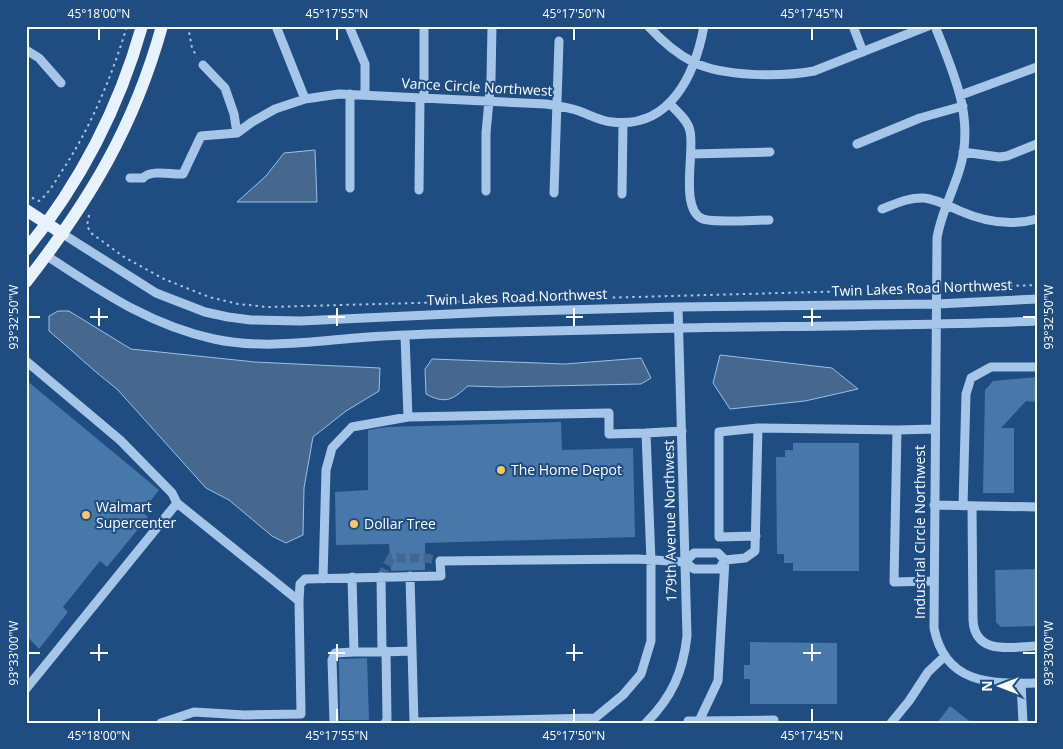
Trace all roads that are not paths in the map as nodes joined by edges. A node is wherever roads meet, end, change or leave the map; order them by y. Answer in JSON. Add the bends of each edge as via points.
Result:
{"nodes":[{"id":1,"x":142,"y":26,"type":"edge"},
{"id":2,"x":162,"y":26,"type":"edge"},
{"id":3,"x":276,"y":26,"type":"edge"},
{"id":4,"x":350,"y":26,"type":"edge"},
{"id":5,"x":424,"y":26,"type":"edge"},
{"id":6,"x":492,"y":26,"type":"edge"},
{"id":7,"x":648,"y":26,"type":"edge"},
{"id":8,"x":704,"y":26,"type":"edge"},
{"id":9,"x":853,"y":26,"type":"edge"},
{"id":10,"x":927,"y":26,"type":"edge"},
{"id":11,"x":935,"y":26,"type":"edge"},
{"id":12,"x":558,"y":41,"type":"dead end"},
{"id":13,"x":26,"y":50,"type":"edge"},
{"id":14,"x":863,"y":52,"type":"junction"},
{"id":15,"x":694,"y":63,"type":"junction"},
{"id":16,"x":203,"y":64,"type":"road end"},
{"id":17,"x":1037,"y":68,"type":"edge"},
{"id":18,"x":61,"y":83,"type":"dead end"},
{"id":19,"x":350,"y":94,"type":"junction"},
{"id":20,"x":365,"y":95,"type":"junction"},
{"id":21,"x":961,"y":95,"type":"junction"},
{"id":22,"x":422,"y":98,"type":"junction"},
{"id":23,"x":304,"y":99,"type":"junction"},
{"id":24,"x":489,"y":101,"type":"junction"},
{"id":25,"x":670,"y":104,"type":"junction"},
{"id":26,"x":556,"y":106,"type":"junction"},
{"id":27,"x":963,"y":106,"type":"junction"},
{"id":28,"x":623,"y":123,"type":"junction"},
{"id":29,"x":237,"y":134,"type":"junction"},
{"id":30,"x":857,"y":144,"type":"dead end"},
{"id":31,"x":1037,"y":144,"type":"edge"},
{"id":32,"x":770,"y":152,"type":"dead end"},
{"id":33,"x":963,"y":152,"type":"junction"},
{"id":34,"x":691,"y":154,"type":"junction"},
{"id":35,"x":130,"y":178,"type":"dead end"},
{"id":36,"x":350,"y":188,"type":"dead end"},
{"id":37,"x":419,"y":190,"type":"dead end"},
{"id":38,"x":486,"y":191,"type":"dead end"},
{"id":39,"x":554,"y":193,"type":"dead end"},
{"id":40,"x":622,"y":194,"type":"dead end"},
{"id":41,"x":946,"y":205,"type":"junction"},
{"id":42,"x":882,"y":209,"type":"dead end"},
{"id":43,"x":26,"y":210,"type":"edge"},
{"id":44,"x":1037,"y":219,"type":"edge"},
{"id":45,"x":769,"y":220,"type":"dead end"},
{"id":46,"x":46,"y":224,"type":"junction"},
{"id":47,"x":63,"y":234,"type":"junction"},
{"id":48,"x":27,"y":246,"type":"edge"},
{"id":49,"x":46,"y":256,"type":"junction"},
{"id":50,"x":26,"y":282,"type":"edge"},
{"id":51,"x":1037,"y":299,"type":"edge"},
{"id":52,"x":937,"y":304,"type":"junction"},
{"id":53,"x":678,"y":307,"type":"junction"},
{"id":54,"x":1037,"y":320,"type":"edge"},
{"id":55,"x":936,"y":325,"type":"junction"},
{"id":56,"x":678,"y":328,"type":"junction"},
{"id":57,"x":405,"y":336,"type":"junction"},
{"id":58,"x":26,"y":360,"type":"edge"},
{"id":59,"x":1037,"y":367,"type":"edge"},
{"id":60,"x":408,"y":417,"type":"junction"},
{"id":61,"x":758,"y":428,"type":"junction"},
{"id":62,"x":935,"y":429,"type":"junction"},
{"id":63,"x":897,"y":430,"type":"junction"},
{"id":64,"x":682,"y":431,"type":"junction"},
{"id":65,"x":646,"y":433,"type":"junction"},
{"id":66,"x":177,"y":503,"type":"junction"},
{"id":67,"x":934,"y":505,"type":"junction"},
{"id":68,"x":968,"y":506,"type":"junction"},
{"id":69,"x":1037,"y":507,"type":"edge"},
{"id":70,"x":756,"y":536,"type":"junction"},
{"id":71,"x":651,"y":560,"type":"junction"},
{"id":72,"x":725,"y":560,"type":"junction"},
{"id":73,"x":685,"y":562,"type":"junction"},
{"id":74,"x":410,"y":576,"type":"junction"},
{"id":75,"x":381,"y":577,"type":"junction"},
{"id":76,"x":352,"y":578,"type":"junction"},
{"id":77,"x":323,"y":579,"type":"junction"},
{"id":78,"x":933,"y":581,"type":"junction"},
{"id":79,"x":298,"y":601,"type":"junction"},
{"id":80,"x":1037,"y":646,"type":"edge"},
{"id":81,"x":411,"y":651,"type":"junction"},
{"id":82,"x":354,"y":652,"type":"junction"},
{"id":83,"x":384,"y":652,"type":"junction"},
{"id":84,"x":945,"y":656,"type":"junction"},
{"id":85,"x":1021,"y":683,"type":"junction"},
{"id":86,"x":1037,"y":683,"type":"edge"},
{"id":87,"x":26,"y":689,"type":"edge"},
{"id":88,"x":301,"y":718,"type":"edge"},
{"id":89,"x":699,"y":721,"type":"junction"},
{"id":90,"x":161,"y":723,"type":"edge"},
{"id":91,"x":334,"y":723,"type":"edge"},
{"id":92,"x":385,"y":723,"type":"edge"},
{"id":93,"x":414,"y":723,"type":"edge"},
{"id":94,"x":646,"y":723,"type":"edge"},
{"id":95,"x":688,"y":723,"type":"edge"},
{"id":96,"x":774,"y":723,"type":"edge"},
{"id":97,"x":891,"y":723,"type":"edge"},
{"id":98,"x":1023,"y":723,"type":"edge"}],
"edges":[{"from":1,"to":46,"type":"main road","via":[[127,73],[101,134],[73,185]]},
{"from":2,"to":47,"type":"main road","via":[[145,80],[118,142]]},
{"from":3,"to":23,"type":"street"},
{"from":4,"to":20,"type":"street","via":[[365,64]]},
{"from":5,"to":22,"type":"street"},
{"from":6,"to":24,"type":"street"},
{"from":7,"to":15,"type":"street","via":[[671,48]]},
{"from":8,"to":15,"type":"street","name":"Vance Circle Northwest"},
{"from":9,"to":14,"type":"street"},
{"from":10,"to":14,"type":"street"},
{"from":11,"to":21,"type":"street","name":"Industrial Circle Northwest"},
{"from":12,"to":26,"type":"street"},
{"from":13,"to":18,"type":"street","via":[[39,58]]},
{"from":14,"to":15,"type":"street","via":[[828,67],[797,74],[735,73]]},
{"from":15,"to":25,"type":"street","name":"Vance Circle Northwest"},
{"from":16,"to":29,"type":"street","via":[[226,88]]},
{"from":17,"to":21,"type":"street"},
{"from":19,"to":20,"type":"street","name":"Vance Circle Northwest"},
{"from":19,"to":23,"type":"street","name":"Vance Circle Northwest"},
{"from":19,"to":36,"type":"street"},
{"from":20,"to":22,"type":"street","name":"Vance Circle Northwest"},
{"from":21,"to":27,"type":"street","name":"Industrial Circle Northwest"},
{"from":22,"to":24,"type":"street","name":"Vance Circle Northwest"},
{"from":22,"to":37,"type":"street"},
{"from":23,"to":29,"type":"street","name":"Vance Circle Northwest","via":[[266,113]]},
{"from":24,"to":26,"type":"street","name":"Vance Circle Northwest"},
{"from":24,"to":38,"type":"street"},
{"from":25,"to":28,"type":"street","name":"Vance Circle Northwest","via":[[652,116]]},
{"from":25,"to":34,"type":"street","via":[[688,124]]},
{"from":26,"to":28,"type":"street","name":"Vance Circle Northwest","via":[[601,120]]},
{"from":26,"to":39,"type":"street"},
{"from":27,"to":30,"type":"street","via":[[920,118]]},
{"from":27,"to":33,"type":"street","name":"Industrial Circle Northwest"},
{"from":28,"to":40,"type":"street"},
{"from":29,"to":35,"type":"street","via":[[201,136],[182,174],[154,173]]},
{"from":31,"to":33,"type":"street","via":[[998,157]]},
{"from":32,"to":34,"type":"street"},
{"from":33,"to":41,"type":"street","name":"Industrial Circle Northwest"},
{"from":34,"to":45,"type":"street","via":[[690,201],[699,217],[706,220]]},
{"from":41,"to":42,"type":"street","via":[[914,198]]},
{"from":41,"to":44,"type":"street","via":[[994,222]]},
{"from":41,"to":52,"type":"street","name":"Industrial Circle Northwest","via":[[938,238]]},
{"from":43,"to":46,"type":"main road","name":"Twin Lakes Road Northwest"},
{"from":46,"to":47,"type":"main road","name":"Twin Lakes Road Northwest"},
{"from":46,"to":48,"type":"main road"},
{"from":47,"to":49,"type":"main road"},
{"from":47,"to":53,"type":"street","name":"Twin Lakes Road Northwest","via":[[156,293],[206,312],[251,320]]},
{"from":48,"to":49,"type":"main road"},
{"from":49,"to":50,"type":"main road"},
{"from":49,"to":57,"type":"street","via":[[149,318],[216,340],[290,343]]},
{"from":51,"to":52,"type":"street","name":"Twin Lakes Road Northwest"},
{"from":52,"to":53,"type":"street","name":"Twin Lakes Road Northwest"},
{"from":52,"to":55,"type":"street","name":"Industrial Circle Northwest"},
{"from":53,"to":56,"type":"street","name":"179th Avenue Northwest"},
{"from":54,"to":55,"type":"street"},
{"from":55,"to":56,"type":"street"},
{"from":55,"to":62,"type":"street","name":"Industrial Circle Northwest"},
{"from":56,"to":57,"type":"street"},
{"from":56,"to":64,"type":"street","name":"179th Avenue Northwest"},
{"from":57,"to":60,"type":"street"},
{"from":58,"to":66,"type":"street","via":[[120,440],[172,493]]},
{"from":59,"to":68,"type":"street","via":[[991,367],[971,378],[966,394]]},
{"from":60,"to":65,"type":"street","via":[[608,413],[608,434]]},
{"from":60,"to":77,"type":"street","via":[[352,427],[332,448],[326,470]]},
{"from":61,"to":63,"type":"street"},
{"from":61,"to":70,"type":"street"},
{"from":61,"to":70,"type":"street","via":[[719,432],[719,537]]},
{"from":62,"to":63,"type":"street"},
{"from":62,"to":67,"type":"street","name":"Industrial Circle Northwest"},
{"from":63,"to":78,"type":"street","via":[[894,582]]},
{"from":64,"to":65,"type":"street"},
{"from":64,"to":73,"type":"street","name":"179th Avenue Northwest"},
{"from":65,"to":71,"type":"street"},
{"from":66,"to":79,"type":"street"},
{"from":66,"to":87,"type":"street"},
{"from":67,"to":68,"type":"street"},
{"from":67,"to":78,"type":"street","name":"Industrial Circle Northwest"},
{"from":68,"to":69,"type":"street"},
{"from":68,"to":80,"type":"street","via":[[976,636],[994,648]]},
{"from":70,"to":72,"type":"street","via":[[756,551],[745,558]]},
{"from":71,"to":73,"type":"street"},
{"from":71,"to":74,"type":"street","via":[[440,561],[441,576]]},
{"from":71,"to":93,"type":"street","via":[[651,641],[641,674],[623,695],[595,718]]},
{"from":72,"to":73,"type":"street","via":[[718,553],[694,553]]},
{"from":72,"to":73,"type":"street","via":[[719,569],[694,569]]},
{"from":72,"to":89,"type":"street","via":[[718,681]]},
{"from":73,"to":94,"type":"street","name":"179th Avenue Northwest","via":[[685,653],[669,695]]},
{"from":74,"to":75,"type":"street"},
{"from":74,"to":81,"type":"street"},
{"from":75,"to":76,"type":"street"},
{"from":75,"to":83,"type":"street"},
{"from":76,"to":77,"type":"street"},
{"from":76,"to":82,"type":"street"},
{"from":77,"to":79,"type":"street","via":[[305,579],[300,584]]},
{"from":78,"to":84,"type":"street","name":"Industrial Circle Northwest","via":[[936,641]]},
{"from":79,"to":88,"type":"street"},
{"from":81,"to":83,"type":"street"},
{"from":81,"to":93,"type":"street"},
{"from":82,"to":83,"type":"street"},
{"from":82,"to":91,"type":"street","via":[[336,653],[332,660]]},
{"from":83,"to":92,"type":"street"},
{"from":84,"to":85,"type":"street","name":"Industrial Circle Northwest","via":[[959,670],[982,681]]},
{"from":84,"to":97,"type":"street","via":[[928,672]]},
{"from":85,"to":86,"type":"street","name":"Industrial Circle Northwest"},
{"from":85,"to":98,"type":"street"},
{"from":88,"to":90,"type":"street","via":[[194,712]]},
{"from":89,"to":95,"type":"street"},
{"from":89,"to":96,"type":"street","via":[[774,720]]}]}
